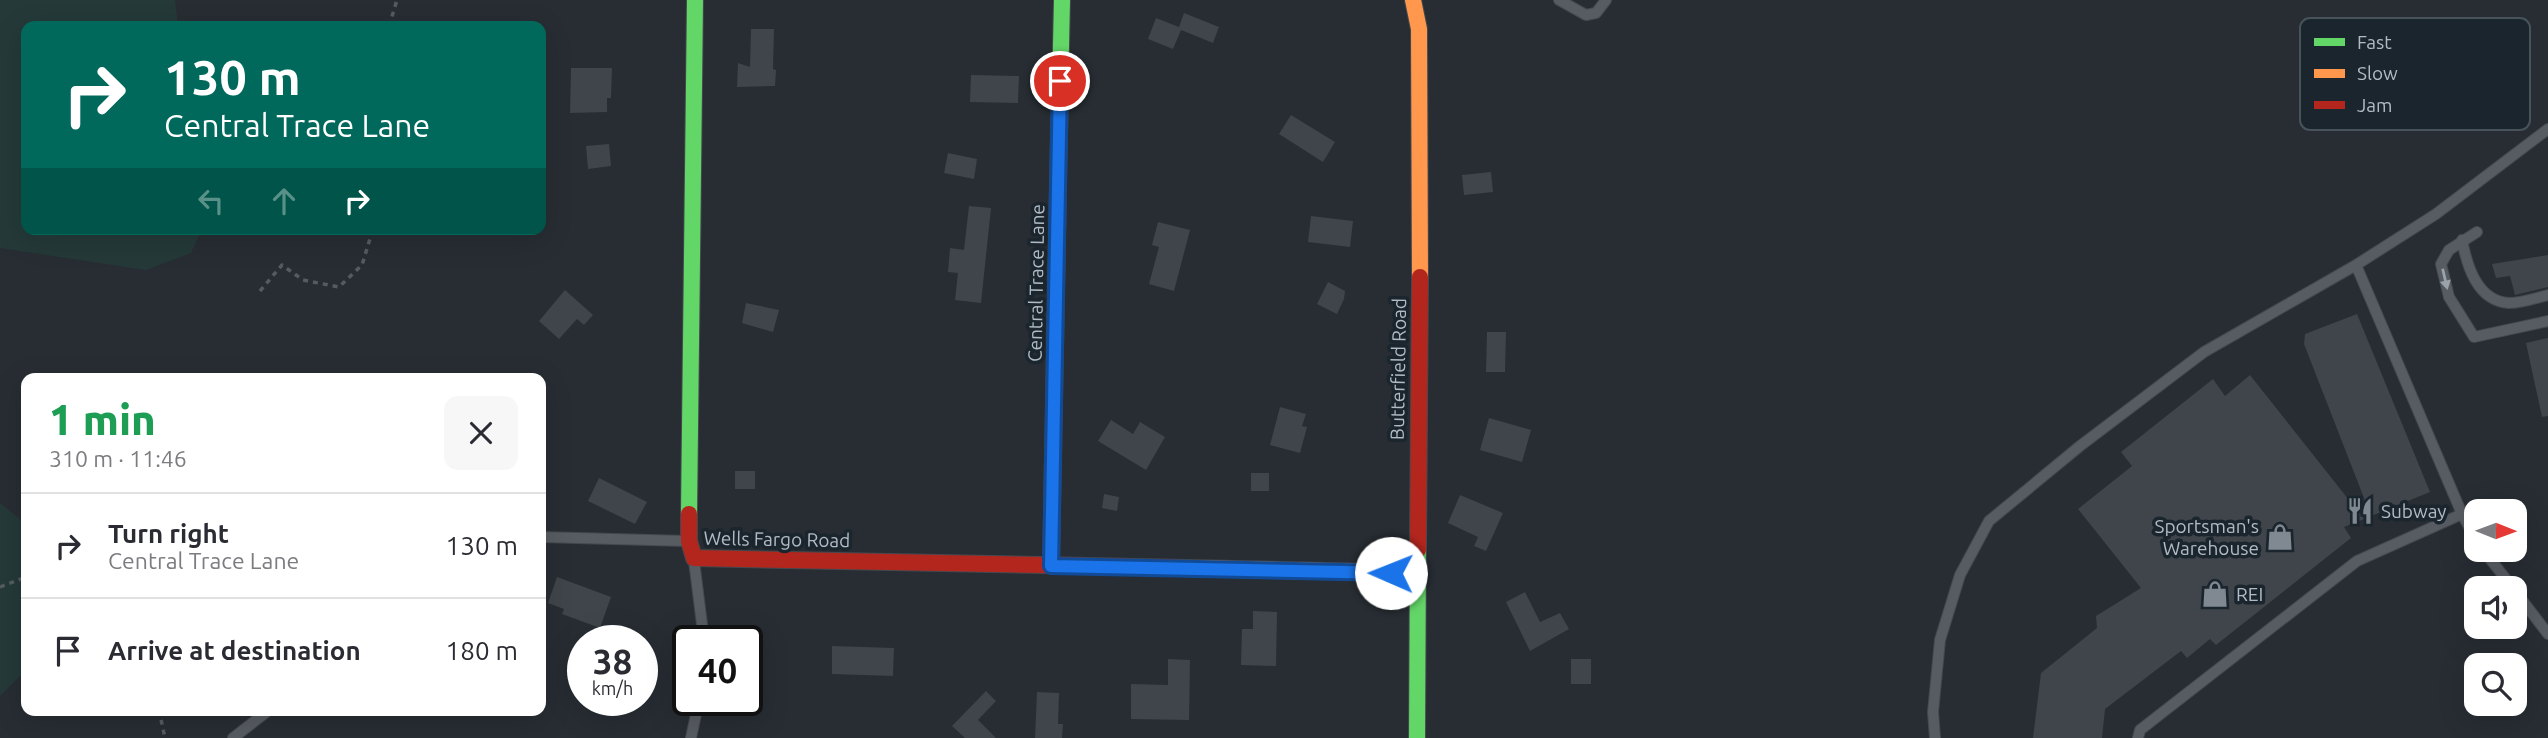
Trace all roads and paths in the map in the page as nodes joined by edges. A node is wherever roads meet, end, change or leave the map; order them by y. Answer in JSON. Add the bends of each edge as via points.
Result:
{"nodes":[{"id":1,"x":397,"y":0,"type":"edge"},
{"id":2,"x":695,"y":0,"type":"edge"},
{"id":3,"x":1062,"y":0,"type":"edge"},
{"id":4,"x":1413,"y":0,"type":"edge"},
{"id":5,"x":1559,"y":0,"type":"edge"},
{"id":6,"x":1606,"y":0,"type":"edge"},
{"id":7,"x":391,"y":21,"type":"edge"},
{"id":8,"x":2548,"y":129,"type":"edge"},
{"id":9,"x":2477,"y":232,"type":"dead end"},
{"id":10,"x":371,"y":235,"type":"edge"},
{"id":11,"x":2462,"y":240,"type":"junction"},
{"id":12,"x":2356,"y":265,"type":"junction"},
{"id":13,"x":260,"y":291,"type":"dead end"},
{"id":14,"x":2548,"y":295,"type":"edge"},
{"id":15,"x":2548,"y":321,"type":"edge"},
{"id":16,"x":2462,"y":514,"type":"junction"},
{"id":17,"x":2464,"y":518,"type":"edge"},
{"id":18,"x":546,"y":537,"type":"edge"},
{"id":19,"x":689,"y":541,"type":"junction"},
{"id":20,"x":694,"y":558,"type":"junction"},
{"id":21,"x":2493,"y":562,"type":"edge"},
{"id":22,"x":1051,"y":566,"type":"junction"},
{"id":23,"x":1418,"y":573,"type":"junction"},
{"id":24,"x":2504,"y":576,"type":"edge"},
{"id":25,"x":21,"y":579,"type":"edge"},
{"id":26,"x":0,"y":587,"type":"edge"},
{"id":27,"x":2527,"y":606,"type":"edge"},
{"id":28,"x":702,"y":625,"type":"edge"},
{"id":29,"x":2548,"y":634,"type":"edge"},
{"id":30,"x":160,"y":716,"type":"edge"},
{"id":31,"x":261,"y":716,"type":"edge"},
{"id":32,"x":696,"y":716,"type":"edge"},
{"id":33,"x":165,"y":738,"type":"edge"},
{"id":34,"x":233,"y":738,"type":"edge"},
{"id":35,"x":691,"y":738,"type":"edge"},
{"id":36,"x":1417,"y":738,"type":"edge"},
{"id":37,"x":1935,"y":738,"type":"edge"},
{"id":38,"x":2138,"y":738,"type":"edge"}],
"edges":[{"from":1,"to":7,"type":"path"},
{"from":2,"to":19,"type":"street","name":"Wells Fargo Road"},
{"from":3,"to":22,"type":"street","name":"Central Trace Lane"},
{"from":4,"to":23,"type":"street","name":"Butterfield Road","via":[[1419,29]]},
{"from":5,"to":6,"type":"lane","via":[[1586,15],[1596,13]]},
{"from":8,"to":12,"type":"lane","via":[[2436,214]]},
{"from":9,"to":11,"type":"lane"},
{"from":10,"to":13,"type":"path","via":[[362,265],[339,286],[303,280],[282,265]]},
{"from":11,"to":14,"type":"lane","via":[[2476,283],[2492,300],[2511,303]]},
{"from":11,"to":15,"type":"lane","one_way":true,"via":[[2441,264],[2449,297],[2474,337]]},
{"from":12,"to":16,"type":"lane"},
{"from":12,"to":37,"type":"lane","via":[[2204,352],[1989,521],[1961,575],[1940,639]]},
{"from":16,"to":17,"type":"lane"},
{"from":16,"to":38,"type":"lane","via":[[2357,561],[2140,730]]},
{"from":18,"to":19,"type":"lane"},
{"from":19,"to":20,"type":"street","name":"Wells Fargo Road"},
{"from":20,"to":22,"type":"street","name":"Wells Fargo Road"},
{"from":20,"to":28,"type":"lane"},
{"from":21,"to":24,"type":"lane"},
{"from":22,"to":23,"type":"street","name":"Wells Fargo Road"},
{"from":23,"to":36,"type":"street","name":"Butterfield Road"},
{"from":25,"to":26,"type":"path"},
{"from":27,"to":29,"type":"lane"},
{"from":30,"to":33,"type":"path"},
{"from":31,"to":34,"type":"lane"},
{"from":32,"to":35,"type":"lane"}]}
